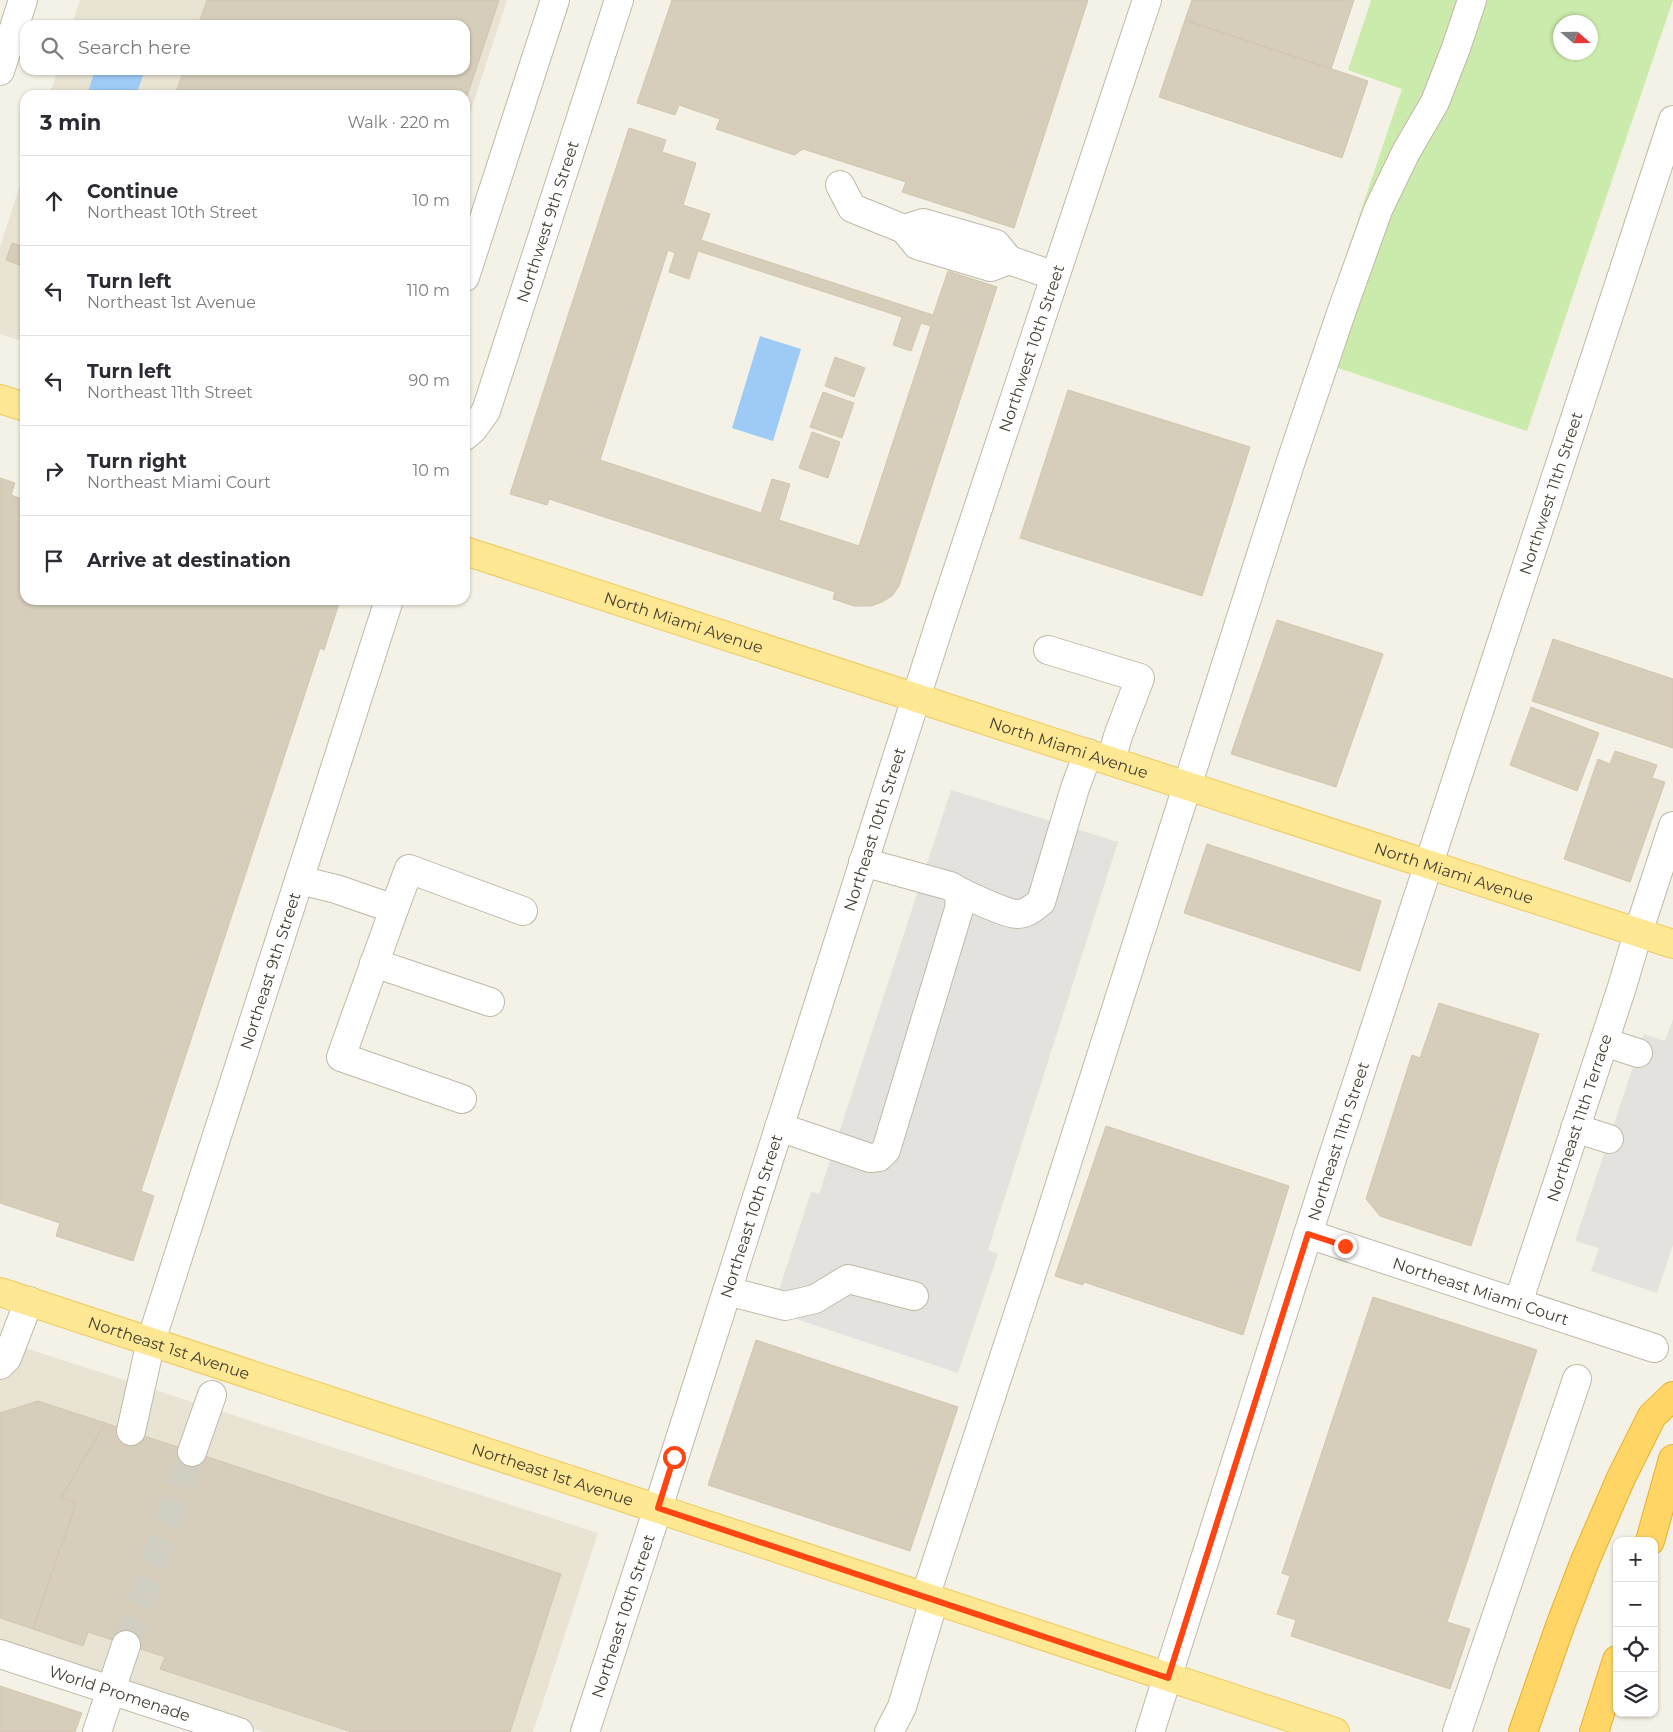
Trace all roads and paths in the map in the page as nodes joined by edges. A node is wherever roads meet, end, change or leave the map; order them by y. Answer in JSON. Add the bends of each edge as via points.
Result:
{"nodes":[{"id":1,"x":23,"y":0,"type":"edge"},
{"id":2,"x":554,"y":0,"type":"edge"},
{"id":3,"x":619,"y":0,"type":"edge"},
{"id":4,"x":1148,"y":0,"type":"edge"},
{"id":5,"x":1472,"y":0,"type":"edge"},
{"id":6,"x":0,"y":71,"type":"edge"},
{"id":7,"x":1673,"y":120,"type":"edge"},
{"id":8,"x":840,"y":185,"type":"dead end"},
{"id":9,"x":470,"y":261,"type":"edge"},
{"id":10,"x":1055,"y":276,"type":"junction"},
{"id":11,"x":0,"y":398,"type":"edge"},
{"id":12,"x":20,"y":405,"type":"edge"},
{"id":13,"x":470,"y":432,"type":"edge"},
{"id":14,"x":470,"y":553,"type":"edge"},
{"id":15,"x":387,"y":605,"type":"edge"},
{"id":16,"x":1048,"y":650,"type":"dead end"},
{"id":17,"x":916,"y":698,"type":"junction"},
{"id":18,"x":1100,"y":757,"type":"junction"},
{"id":19,"x":1188,"y":786,"type":"junction"},
{"id":20,"x":1673,"y":826,"type":"edge"},
{"id":21,"x":863,"y":862,"type":"junction"},
{"id":22,"x":1429,"y":866,"type":"junction"},
{"id":23,"x":299,"y":880,"type":"junction"},
{"id":24,"x":960,"y":892,"type":"junction"},
{"id":25,"x":394,"y":909,"type":"junction"},
{"id":26,"x":523,"y":910,"type":"dead end"},
{"id":27,"x":1638,"y":932,"type":"junction"},
{"id":28,"x":1673,"y":944,"type":"edge"},
{"id":29,"x":374,"y":963,"type":"junction"},
{"id":30,"x":490,"y":1002,"type":"dead end"},
{"id":31,"x":1604,"y":1042,"type":"junction"},
{"id":32,"x":1638,"y":1053,"type":"dead end"},
{"id":33,"x":462,"y":1099,"type":"dead end"},
{"id":34,"x":779,"y":1127,"type":"junction"},
{"id":35,"x":1576,"y":1128,"type":"junction"},
{"id":36,"x":1609,"y":1139,"type":"dead end"},
{"id":37,"x":1308,"y":1234,"type":"junction"},
{"id":38,"x":727,"y":1291,"type":"junction"},
{"id":39,"x":0,"y":1292,"type":"edge"},
{"id":40,"x":914,"y":1296,"type":"dead end"},
{"id":41,"x":29,"y":1301,"type":"junction"},
{"id":42,"x":1518,"y":1303,"type":"junction"},
{"id":43,"x":151,"y":1341,"type":"junction"},
{"id":44,"x":1654,"y":1348,"type":"dead end"},
{"id":45,"x":0,"y":1365,"type":"edge"},
{"id":46,"x":1577,"y":1379,"type":"dead end"},
{"id":47,"x":212,"y":1395,"type":"dead end"},
{"id":48,"x":1673,"y":1396,"type":"edge"},
{"id":49,"x":131,"y":1431,"type":"dead end"},
{"id":50,"x":192,"y":1452,"type":"tunnel mouth"},
{"id":51,"x":1673,"y":1459,"type":"edge"},
{"id":52,"x":658,"y":1508,"type":"junction"},
{"id":53,"x":1651,"y":1537,"type":"edge"},
{"id":54,"x":930,"y":1598,"type":"junction"},
{"id":55,"x":126,"y":1645,"type":"tunnel mouth"},
{"id":56,"x":0,"y":1654,"type":"edge"},
{"id":57,"x":1613,"y":1672,"type":"edge"},
{"id":58,"x":1168,"y":1678,"type":"junction"},
{"id":59,"x":111,"y":1690,"type":"junction"},
{"id":60,"x":1306,"y":1728,"type":"edge"},
{"id":61,"x":97,"y":1732,"type":"edge"},
{"id":62,"x":239,"y":1732,"type":"edge"},
{"id":63,"x":585,"y":1732,"type":"edge"},
{"id":64,"x":889,"y":1732,"type":"edge"},
{"id":65,"x":1150,"y":1732,"type":"edge"},
{"id":66,"x":1335,"y":1732,"type":"edge"},
{"id":67,"x":1457,"y":1732,"type":"edge"},
{"id":68,"x":1523,"y":1732,"type":"edge"},
{"id":69,"x":1594,"y":1732,"type":"edge"}],
"edges":[{"from":1,"to":6,"type":"street"},
{"from":2,"to":9,"type":"street"},
{"from":3,"to":13,"type":"street","name":"Northwest 9th Street","via":[[486,411]]},
{"from":4,"to":10,"type":"street","name":"Northwest 10th Street"},
{"from":5,"to":19,"type":"street","via":[[1435,102],[1378,210],[1340,313]]},
{"from":7,"to":22,"type":"street","name":"Northwest 11th Street"},
{"from":8,"to":10,"type":"street","via":[[852,208],[904,229],[917,245],[991,267],[1009,260]]},
{"from":10,"to":17,"type":"street","name":"Northwest 10th Street"},
{"from":11,"to":12,"type":"main road"},
{"from":14,"to":17,"type":"main road","name":"North Miami Avenue"},
{"from":15,"to":23,"type":"street","name":"Northeast 9th Street"},
{"from":16,"to":18,"type":"street","via":[[1140,678],[1118,736]]},
{"from":17,"to":18,"type":"main road","name":"North Miami Avenue"},
{"from":17,"to":21,"type":"street","name":"Northeast 10th Street"},
{"from":18,"to":19,"type":"main road","name":"North Miami Avenue"},
{"from":18,"to":24,"type":"street","via":[[1075,788],[1041,902],[1028,912],[1015,915]]},
{"from":19,"to":22,"type":"main road","name":"North Miami Avenue"},
{"from":19,"to":54,"type":"street"},
{"from":20,"to":27,"type":"street","name":"Northeast 11th Terrace"},
{"from":21,"to":24,"type":"street","via":[[950,886]]},
{"from":21,"to":34,"type":"street","name":"Northeast 10th Street"},
{"from":22,"to":27,"type":"main road","name":"North Miami Avenue"},
{"from":22,"to":37,"type":"street","name":"Northeast 11th Street"},
{"from":23,"to":25,"type":"street"},
{"from":23,"to":43,"type":"street","name":"Northeast 9th Street"},
{"from":24,"to":34,"type":"street","via":[[959,909],[886,1150],[879,1157],[870,1158]]},
{"from":25,"to":26,"type":"street","via":[[409,870]]},
{"from":25,"to":29,"type":"street"},
{"from":27,"to":28,"type":"main road","name":"North Miami Avenue"},
{"from":27,"to":31,"type":"street","name":"Northeast 11th Terrace"},
{"from":29,"to":30,"type":"street"},
{"from":29,"to":33,"type":"street","via":[[341,1057]]},
{"from":31,"to":32,"type":"street"},
{"from":31,"to":35,"type":"street","name":"Northeast 11th Terrace"},
{"from":34,"to":38,"type":"street","name":"Northeast 10th Street"},
{"from":35,"to":36,"type":"street"},
{"from":35,"to":42,"type":"street","name":"Northeast 11th Terrace"},
{"from":37,"to":42,"type":"street","name":"Northeast Miami Court"},
{"from":37,"to":58,"type":"street","name":"Northeast 11th Street"},
{"from":38,"to":40,"type":"street","via":[[785,1306],[815,1299],[848,1279]]},
{"from":38,"to":52,"type":"street","name":"Northeast 10th Street"},
{"from":39,"to":41,"type":"main road","name":"Northeast 1st Avenue"},
{"from":41,"to":43,"type":"main road","name":"Northeast 1st Avenue"},
{"from":41,"to":45,"type":"street","via":[[7,1358]]},
{"from":42,"to":44,"type":"street","name":"Northeast Miami Court"},
{"from":43,"to":49,"type":"street","name":"Northeast 9th Street"},
{"from":43,"to":52,"type":"main road","name":"Northeast 1st Avenue"},
{"from":46,"to":67,"type":"street"},
{"from":47,"to":50,"type":"street"},
{"from":48,"to":68,"type":"highway","via":[[1652,1416],[1621,1478],[1585,1561]]},
{"from":51,"to":53,"type":"highway"},
{"from":52,"to":54,"type":"main road","name":"Northeast 1st Avenue"},
{"from":52,"to":63,"type":"street","name":"Northeast 10th Street"},
{"from":54,"to":58,"type":"main road","name":"Northeast 1st Avenue"},
{"from":54,"to":64,"type":"street","via":[[902,1707]]},
{"from":55,"to":59,"type":"street"},
{"from":56,"to":59,"type":"street","name":"World Promenade"},
{"from":57,"to":69,"type":"highway"},
{"from":58,"to":60,"type":"main road","name":"Northeast 1st Avenue"},
{"from":58,"to":65,"type":"street","name":"Northeast 11th Street"},
{"from":59,"to":61,"type":"street"},
{"from":59,"to":62,"type":"street","name":"World Promenade"},
{"from":60,"to":66,"type":"main road","name":"Northeast 1st Avenue"}]}
